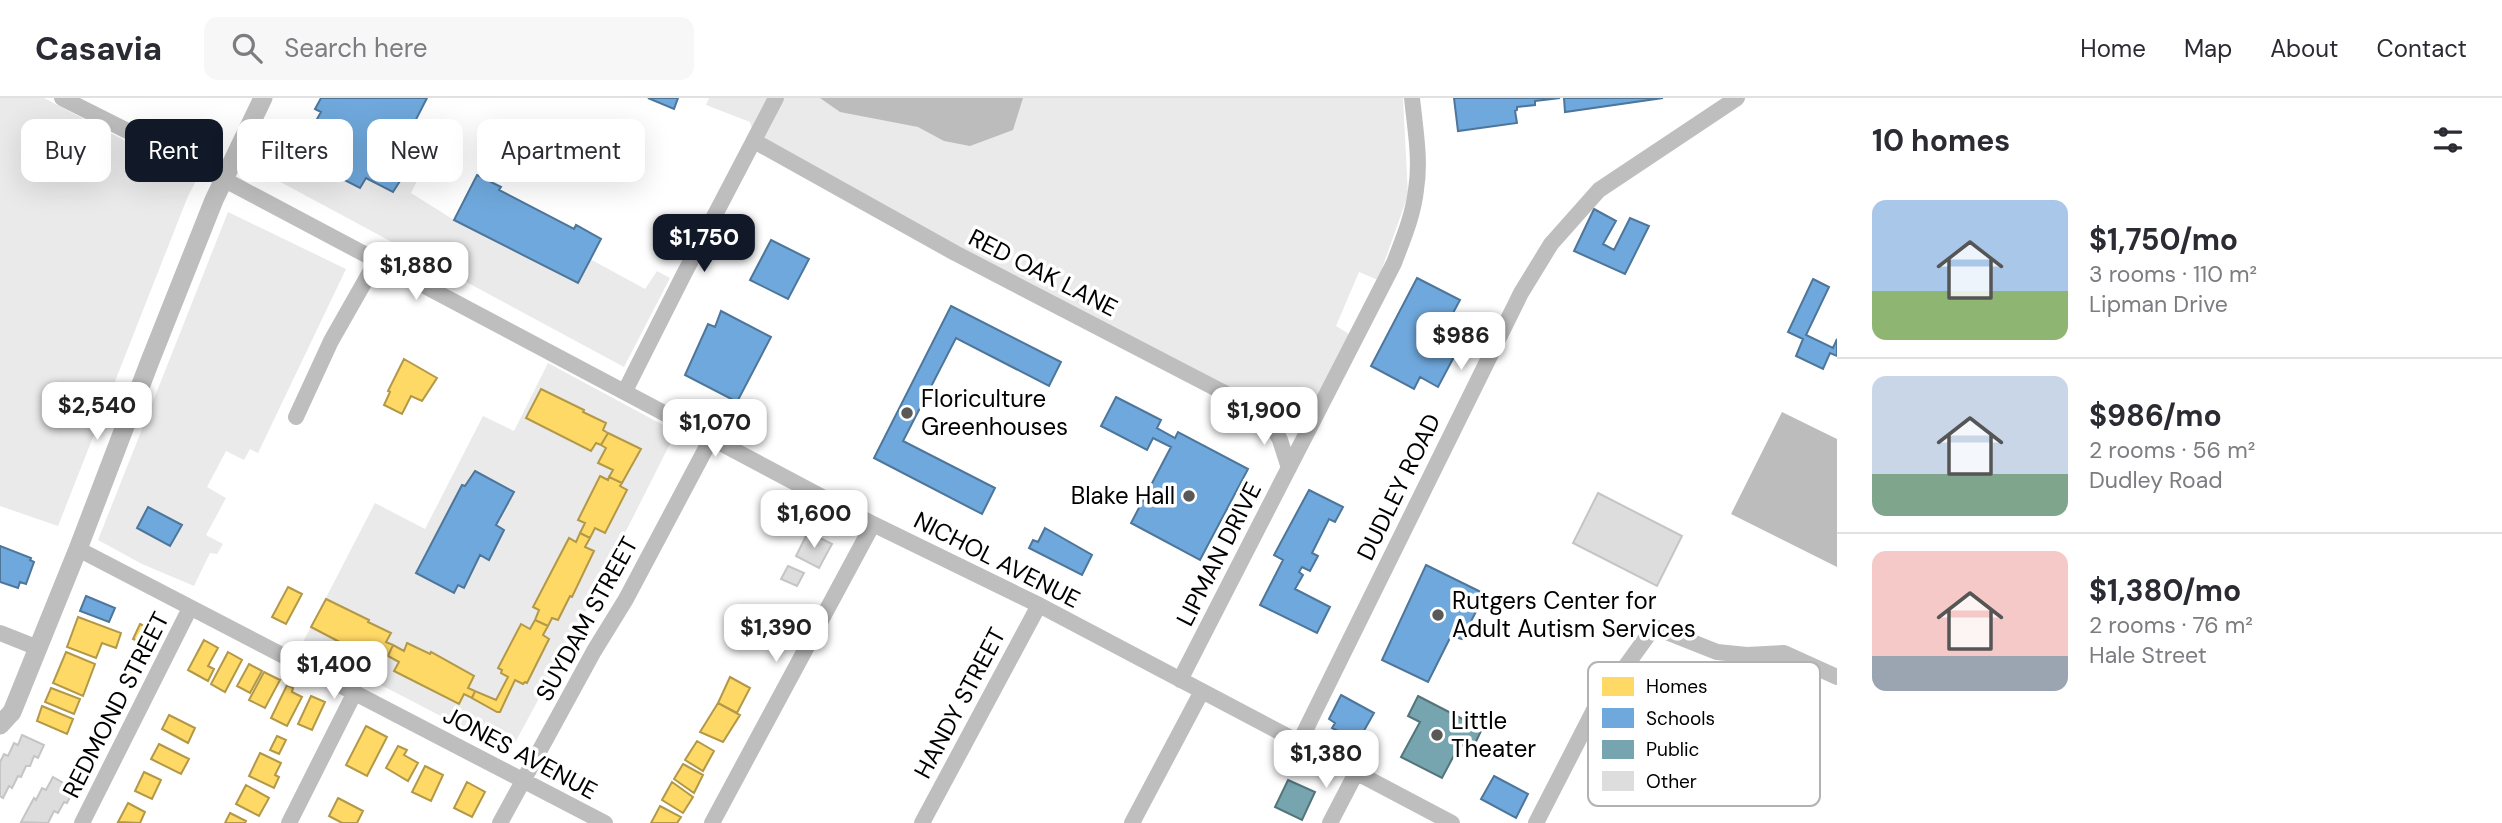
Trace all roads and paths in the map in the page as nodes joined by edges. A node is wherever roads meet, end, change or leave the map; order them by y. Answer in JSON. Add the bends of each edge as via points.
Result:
{"nodes":[{"id":1,"x":62,"y":98,"type":"edge"},
{"id":2,"x":263,"y":98,"type":"edge"},
{"id":3,"x":776,"y":98,"type":"edge"},
{"id":4,"x":1412,"y":98,"type":"edge"},
{"id":5,"x":1737,"y":98,"type":"edge"},
{"id":6,"x":754,"y":141,"type":"junction"},
{"id":7,"x":225,"y":180,"type":"junction"},
{"id":8,"x":377,"y":260,"type":"junction"},
{"id":9,"x":625,"y":391,"type":"junction"},
{"id":10,"x":1319,"y":405,"type":"junction"},
{"id":11,"x":1267,"y":415,"type":"junction"},
{"id":12,"x":296,"y":417,"type":"dead end"},
{"id":13,"x":712,"y":437,"type":"junction"},
{"id":14,"x":1289,"y":468,"type":"junction"},
{"id":15,"x":873,"y":524,"type":"junction"},
{"id":16,"x":78,"y":549,"type":"junction"},
{"id":17,"x":1039,"y":605,"type":"junction"},
{"id":18,"x":190,"y":608,"type":"junction"},
{"id":19,"x":0,"y":633,"type":"edge"},
{"id":20,"x":38,"y":648,"type":"junction"},
{"id":21,"x":1629,"y":662,"type":"edge"},
{"id":22,"x":1804,"y":662,"type":"edge"},
{"id":23,"x":1820,"y":669,"type":"edge"},
{"id":24,"x":1837,"y":677,"type":"edge"},
{"id":25,"x":1180,"y":680,"type":"junction"},
{"id":26,"x":1202,"y":691,"type":"junction"},
{"id":27,"x":355,"y":692,"type":"junction"},
{"id":28,"x":1588,"y":721,"type":"edge"},
{"id":29,"x":0,"y":725,"type":"edge"},
{"id":30,"x":1300,"y":741,"type":"junction"},
{"id":31,"x":1356,"y":773,"type":"junction"},
{"id":32,"x":523,"y":780,"type":"junction"},
{"id":33,"x":82,"y":823,"type":"edge"},
{"id":34,"x":289,"y":823,"type":"edge"},
{"id":35,"x":500,"y":823,"type":"edge"},
{"id":36,"x":605,"y":823,"type":"edge"},
{"id":37,"x":712,"y":823,"type":"edge"},
{"id":38,"x":922,"y":823,"type":"edge"},
{"id":39,"x":1132,"y":823,"type":"edge"},
{"id":40,"x":1330,"y":823,"type":"edge"},
{"id":41,"x":1452,"y":823,"type":"edge"},
{"id":42,"x":1535,"y":823,"type":"edge"}],
"edges":[{"from":1,"to":7,"type":"street","name":"NICHOL AVENUE"},
{"from":2,"to":7,"type":"street"},
{"from":3,"to":6,"type":"street"},
{"from":4,"to":10,"type":"street","name":"LIPMAN DRIVE","via":[[1418,156],[1409,225],[1375,302]]},
{"from":5,"to":30,"type":"street","name":"DUDLEY ROAD","via":[[1599,190],[1551,244],[1514,305]]},
{"from":6,"to":9,"type":"street"},
{"from":6,"to":11,"type":"street","name":"RED OAK LANE","via":[[955,253]]},
{"from":7,"to":8,"type":"street","name":"NICHOL AVENUE"},
{"from":7,"to":16,"type":"street"},
{"from":8,"to":9,"type":"street","name":"NICHOL AVENUE"},
{"from":8,"to":12,"type":"street","via":[[331,341]]},
{"from":9,"to":13,"type":"street","name":"NICHOL AVENUE"},
{"from":10,"to":11,"type":"street","via":[[1293,414]]},
{"from":10,"to":14,"type":"street","name":"LIPMAN DRIVE"},
{"from":11,"to":14,"type":"street"},
{"from":13,"to":15,"type":"street","name":"NICHOL AVENUE"},
{"from":13,"to":32,"type":"street","name":"SUYDAM STREET"},
{"from":14,"to":25,"type":"street","name":"LIPMAN DRIVE"},
{"from":15,"to":17,"type":"street","name":"NICHOL AVENUE"},
{"from":15,"to":37,"type":"street"},
{"from":16,"to":18,"type":"street","name":"JONES AVENUE"},
{"from":16,"to":20,"type":"street"},
{"from":17,"to":25,"type":"street","name":"NICHOL AVENUE"},
{"from":17,"to":38,"type":"street","name":"HANDY STREET"},
{"from":18,"to":27,"type":"street","name":"JONES AVENUE"},
{"from":18,"to":33,"type":"street","name":"REDMOND STREET"},
{"from":19,"to":20,"type":"street"},
{"from":20,"to":29,"type":"street","via":[[12,712]]},
{"from":21,"to":22,"type":"street","via":[[1654,627],[1717,652],[1784,653]]},
{"from":23,"to":24,"type":"street"},
{"from":25,"to":26,"type":"street","name":"NICHOL AVENUE"},
{"from":26,"to":30,"type":"street","name":"NICHOL AVENUE"},
{"from":26,"to":39,"type":"street"},
{"from":27,"to":32,"type":"street","name":"JONES AVENUE"},
{"from":27,"to":34,"type":"street"},
{"from":28,"to":42,"type":"street"},
{"from":30,"to":31,"type":"street","name":"NICHOL AVENUE"},
{"from":31,"to":40,"type":"street"},
{"from":31,"to":41,"type":"street","name":"NICHOL AVENUE"},
{"from":32,"to":35,"type":"street","name":"SUYDAM STREET"},
{"from":32,"to":36,"type":"street","name":"JONES AVENUE"}]}
